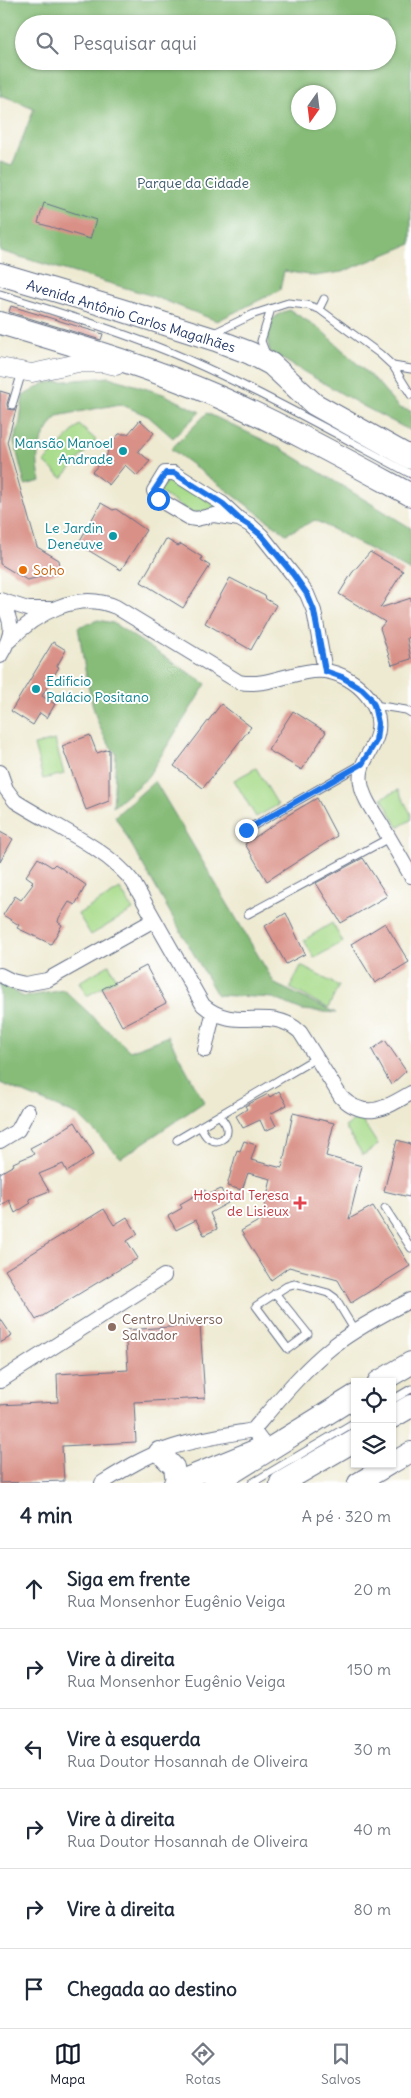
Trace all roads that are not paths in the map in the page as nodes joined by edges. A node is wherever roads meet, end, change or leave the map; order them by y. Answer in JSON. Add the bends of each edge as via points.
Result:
{"nodes":[{"id":1,"x":0,"y":274,"type":"edge"},
{"id":2,"x":0,"y":294,"type":"edge"},
{"id":3,"x":324,"y":299,"type":"dead end"},
{"id":4,"x":271,"y":309,"type":"junction"},
{"id":5,"x":319,"y":309,"type":"junction"},
{"id":6,"x":0,"y":317,"type":"edge"},
{"id":7,"x":0,"y":323,"type":"edge"},
{"id":8,"x":204,"y":336,"type":"junction"},
{"id":9,"x":152,"y":362,"type":"dead end"},
{"id":10,"x":271,"y":364,"type":"junction"},
{"id":11,"x":393,"y":366,"type":"junction"},
{"id":12,"x":0,"y":367,"type":"edge"},
{"id":13,"x":411,"y":369,"type":"edge"},
{"id":14,"x":22,"y":372,"type":"junction"},
{"id":15,"x":178,"y":380,"type":"junction"},
{"id":16,"x":411,"y":395,"type":"edge"},
{"id":17,"x":314,"y":404,"type":"junction"},
{"id":18,"x":12,"y":405,"type":"dead end"},
{"id":19,"x":351,"y":439,"type":"junction"},
{"id":20,"x":411,"y":458,"type":"edge"},
{"id":21,"x":411,"y":468,"type":"edge"},
{"id":22,"x":411,"y":474,"type":"edge"},
{"id":23,"x":411,"y":495,"type":"edge"},
{"id":24,"x":239,"y":519,"type":"junction"},
{"id":25,"x":0,"y":600,"type":"edge"},
{"id":26,"x":51,"y":610,"type":"junction"},
{"id":27,"x":9,"y":641,"type":"junction"},
{"id":28,"x":0,"y":656,"type":"edge"},
{"id":29,"x":325,"y":671,"type":"junction"},
{"id":30,"x":374,"y":705,"type":"junction"},
{"id":31,"x":409,"y":709,"type":"edge"},
{"id":32,"x":362,"y":764,"type":"junction"},
{"id":33,"x":0,"y":772,"type":"edge"},
{"id":34,"x":246,"y":830,"type":"dead end"},
{"id":35,"x":392,"y":842,"type":"junction"},
{"id":36,"x":411,"y":859,"type":"edge"},
{"id":37,"x":411,"y":876,"type":"edge"},
{"id":38,"x":248,"y":914,"type":"dead end"},
{"id":39,"x":154,"y":920,"type":"junction"},
{"id":40,"x":0,"y":975,"type":"edge"},
{"id":41,"x":213,"y":1014,"type":"junction"},
{"id":42,"x":205,"y":1050,"type":"dead end"},
{"id":43,"x":316,"y":1058,"type":"junction"},
{"id":44,"x":411,"y":1093,"type":"edge"},
{"id":45,"x":28,"y":1111,"type":"dead end"},
{"id":46,"x":219,"y":1114,"type":"junction"},
{"id":47,"x":200,"y":1126,"type":"junction"},
{"id":48,"x":177,"y":1140,"type":"dead end"},
{"id":49,"x":0,"y":1141,"type":"edge"},
{"id":50,"x":385,"y":1208,"type":"dead end"},
{"id":51,"x":411,"y":1248,"type":"edge"},
{"id":52,"x":164,"y":1276,"type":"dead end"},
{"id":53,"x":276,"y":1292,"type":"junction"},
{"id":54,"x":411,"y":1300,"type":"edge"},
{"id":55,"x":355,"y":1332,"type":"junction"},
{"id":56,"x":411,"y":1363,"type":"edge"},
{"id":57,"x":411,"y":1370,"type":"edge"},
{"id":58,"x":386,"y":1378,"type":"edge"},
{"id":59,"x":396,"y":1379,"type":"edge"},
{"id":60,"x":0,"y":1381,"type":"edge"},
{"id":61,"x":411,"y":1389,"type":"edge"},
{"id":62,"x":351,"y":1398,"type":"edge"},
{"id":63,"x":396,"y":1398,"type":"edge"},
{"id":64,"x":411,"y":1406,"type":"edge"},
{"id":65,"x":351,"y":1407,"type":"edge"},
{"id":66,"x":396,"y":1415,"type":"edge"},
{"id":67,"x":309,"y":1423,"type":"junction"},
{"id":68,"x":353,"y":1423,"type":"edge"},
{"id":69,"x":253,"y":1430,"type":"junction"},
{"id":70,"x":351,"y":1442,"type":"edge"},
{"id":71,"x":265,"y":1446,"type":"junction"},
{"id":72,"x":411,"y":1452,"type":"edge"},
{"id":73,"x":163,"y":1455,"type":"junction"},
{"id":74,"x":396,"y":1461,"type":"edge"},
{"id":75,"x":384,"y":1468,"type":"edge"},
{"id":76,"x":175,"y":1482,"type":"edge"},
{"id":77,"x":102,"y":1483,"type":"edge"},
{"id":78,"x":120,"y":1483,"type":"edge"},
{"id":79,"x":215,"y":1483,"type":"edge"},
{"id":80,"x":225,"y":1483,"type":"edge"},
{"id":81,"x":252,"y":1483,"type":"edge"},
{"id":82,"x":281,"y":1483,"type":"edge"},
{"id":83,"x":358,"y":1483,"type":"edge"}],
"edges":[{"from":1,"to":8,"type":"main road","name":"Avenida Antônio Carlos Magalhães"},
{"from":2,"to":19,"type":"lane","via":[[184,358]]},
{"from":3,"to":5,"type":"lane"},
{"from":4,"to":5,"type":"lane","via":[[288,304]]},
{"from":4,"to":8,"type":"lane"},
{"from":4,"to":10,"type":"lane","via":[[262,341]]},
{"from":5,"to":11,"type":"lane"},
{"from":6,"to":9,"type":"lane"},
{"from":7,"to":15,"type":"main road"},
{"from":8,"to":10,"type":"main road","name":"Avenida Antônio Carlos Magalhães"},
{"from":10,"to":17,"type":"main road","name":"Avenida Antônio Carlos Magalhães"},
{"from":11,"to":13,"type":"lane"},
{"from":11,"to":16,"type":"lane"},
{"from":12,"to":14,"type":"street"},
{"from":14,"to":15,"type":"street","via":[[78,363],[102,363]]},
{"from":14,"to":18,"type":"lane"},
{"from":15,"to":23,"type":"main road","via":[[289,430]]},
{"from":17,"to":19,"type":"main road"},
{"from":17,"to":20,"type":"main road","name":"Avenida Antônio Carlos Magalhães"},
{"from":19,"to":21,"type":"main road"},
{"from":19,"to":22,"type":"lane"},
{"from":24,"to":24,"type":"street","via":[[223,504],[170,472],[163,475],[154,491],[158,499],[190,518],[214,515]]},
{"from":24,"to":29,"type":"street","via":[[262,536],[307,594],[314,611]]},
{"from":25,"to":26,"type":"street","via":[[28,609]]},
{"from":25,"to":27,"type":"street","via":[[11,621]]},
{"from":26,"to":27,"type":"street","via":[[39,615]]},
{"from":26,"to":29,"type":"street","via":[[85,602],[106,602],[239,682],[258,684]]},
{"from":27,"to":28,"type":"street"},
{"from":29,"to":30,"type":"street","via":[[362,689]]},
{"from":30,"to":31,"type":"lane"},
{"from":30,"to":32,"type":"street","via":[[378,731],[376,741]]},
{"from":32,"to":34,"type":"lane"},
{"from":32,"to":35,"type":"street","via":[[362,790]]},
{"from":33,"to":39,"type":"street","via":[[15,801],[124,870]]},
{"from":35,"to":36,"type":"street"},
{"from":35,"to":37,"type":"street"},
{"from":35,"to":38,"type":"lane"},
{"from":39,"to":40,"type":"street","via":[[47,980],[25,984]]},
{"from":39,"to":41,"type":"street","via":[[203,1005]]},
{"from":41,"to":42,"type":"street"},
{"from":41,"to":43,"type":"street","via":[[234,1020],[281,1020],[300,1032]]},
{"from":43,"to":44,"type":"street","via":[[341,1097],[358,1108],[379,1110]]},
{"from":43,"to":46,"type":"lane"},
{"from":45,"to":49,"type":"street","via":[[18,1130]]},
{"from":46,"to":47,"type":"lane"},
{"from":46,"to":47,"type":"lane","via":[[227,1126],[223,1138],[210,1140]]},
{"from":47,"to":48,"type":"lane"},
{"from":50,"to":51,"type":"lane"},
{"from":52,"to":60,"type":"street"},
{"from":53,"to":53,"type":"lane","via":[[256,1306],[288,1349],[308,1334]]},
{"from":53,"to":55,"type":"lane","via":[[294,1284],[328,1293],[335,1298]]},
{"from":54,"to":55,"type":"street"},
{"from":55,"to":69,"type":"street","via":[[312,1365]]},
{"from":56,"to":58,"type":"main road"},
{"from":57,"to":59,"type":"lane"},
{"from":61,"to":63,"type":"lane"},
{"from":62,"to":67,"type":"main road"},
{"from":64,"to":66,"type":"main road"},
{"from":65,"to":80,"type":"lane"},
{"from":67,"to":71,"type":"main road"},
{"from":67,"to":79,"type":"main road"},
{"from":68,"to":81,"type":"lane"},
{"from":69,"to":71,"type":"street"},
{"from":69,"to":73,"type":"street","via":[[201,1441]]},
{"from":70,"to":82,"type":"main road"},
{"from":71,"to":76,"type":"main road"},
{"from":72,"to":74,"type":"main road"},
{"from":73,"to":76,"type":"main road","via":[[174,1467]]},
{"from":73,"to":77,"type":"street","via":[[128,1467]]},
{"from":73,"to":78,"type":"street"},
{"from":75,"to":83,"type":"main road"}]}
